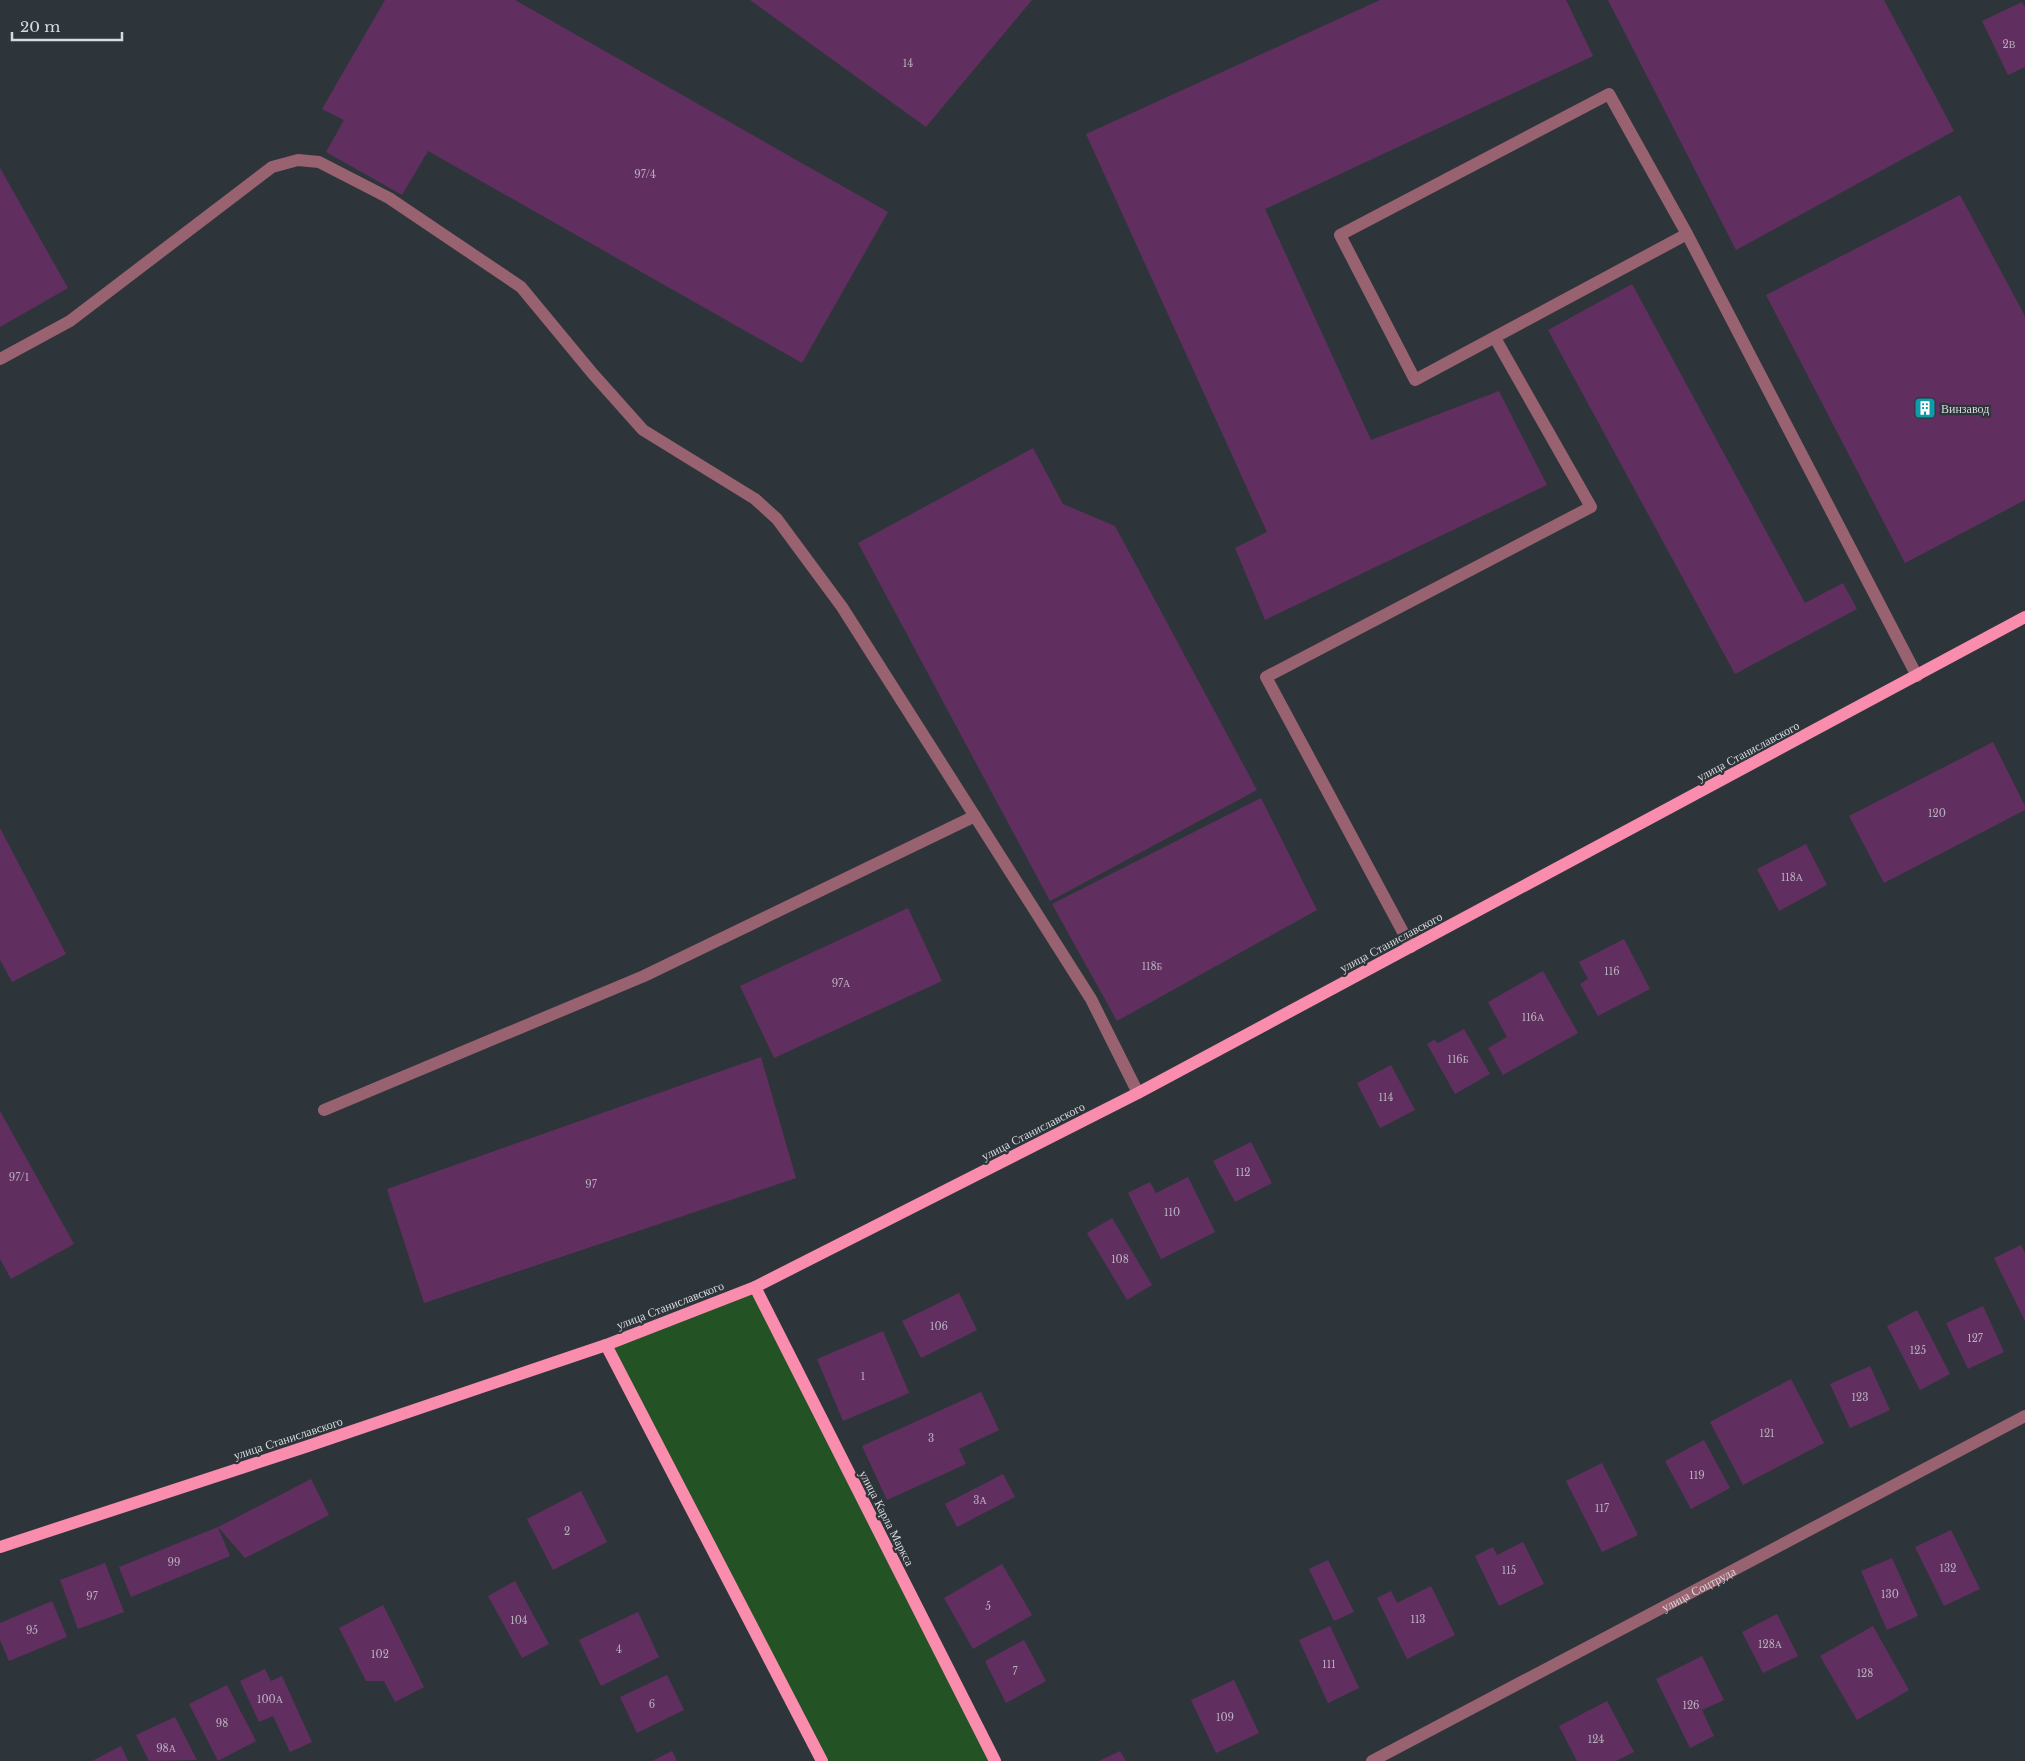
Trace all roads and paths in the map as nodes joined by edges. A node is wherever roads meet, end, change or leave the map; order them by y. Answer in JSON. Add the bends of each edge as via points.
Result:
{"nodes":[{"id":1,"x":1687,"y":234,"type":"junction"},
{"id":2,"x":1495,"y":338,"type":"junction"},
{"id":3,"x":0,"y":359,"type":"edge"},
{"id":4,"x":2025,"y":617,"type":"edge"},
{"id":5,"x":1917,"y":676,"type":"junction"},
{"id":6,"x":975,"y":816,"type":"junction"},
{"id":7,"x":1411,"y":947,"type":"junction"},
{"id":8,"x":1138,"y":1093,"type":"junction"},
{"id":9,"x":324,"y":1110,"type":"dead end"},
{"id":10,"x":755,"y":1287,"type":"junction"},
{"id":11,"x":606,"y":1345,"type":"junction"},
{"id":12,"x":2025,"y":1416,"type":"edge"},
{"id":13,"x":0,"y":1546,"type":"edge"},
{"id":14,"x":822,"y":1761,"type":"edge"},
{"id":15,"x":995,"y":1761,"type":"edge"},
{"id":16,"x":1372,"y":1761,"type":"edge"}],
"edges":[{"from":1,"to":2,"type":"street"},
{"from":1,"to":2,"type":"street","via":[[1609,94],[1340,235],[1414,380]]},
{"from":1,"to":5,"type":"street"},
{"from":2,"to":7,"type":"street","via":[[1591,508],[1266,677]]},
{"from":3,"to":6,"type":"street","via":[[70,321],[272,167],[298,160],[319,162],[389,198],[522,287],[644,430],[767,509],[842,607]]},
{"from":4,"to":5,"type":"main road","name":"улица Станиславского"},
{"from":5,"to":7,"type":"main road","name":"улица Станиславского"},
{"from":6,"to":8,"type":"street","via":[[1091,999]]},
{"from":6,"to":9,"type":"street","via":[[644,976]]},
{"from":7,"to":8,"type":"main road","name":"улица Станиславского"},
{"from":8,"to":10,"type":"main road","name":"улица Станиславского"},
{"from":10,"to":11,"type":"main road","name":"улица Станиславского"},
{"from":10,"to":15,"type":"main road","name":"улица Карла Маркса"},
{"from":11,"to":13,"type":"main road","name":"улица Станиславского","via":[[305,1448]]},
{"from":11,"to":14,"type":"main road"},
{"from":12,"to":16,"type":"street","name":"улица Соцтруда"}]}
